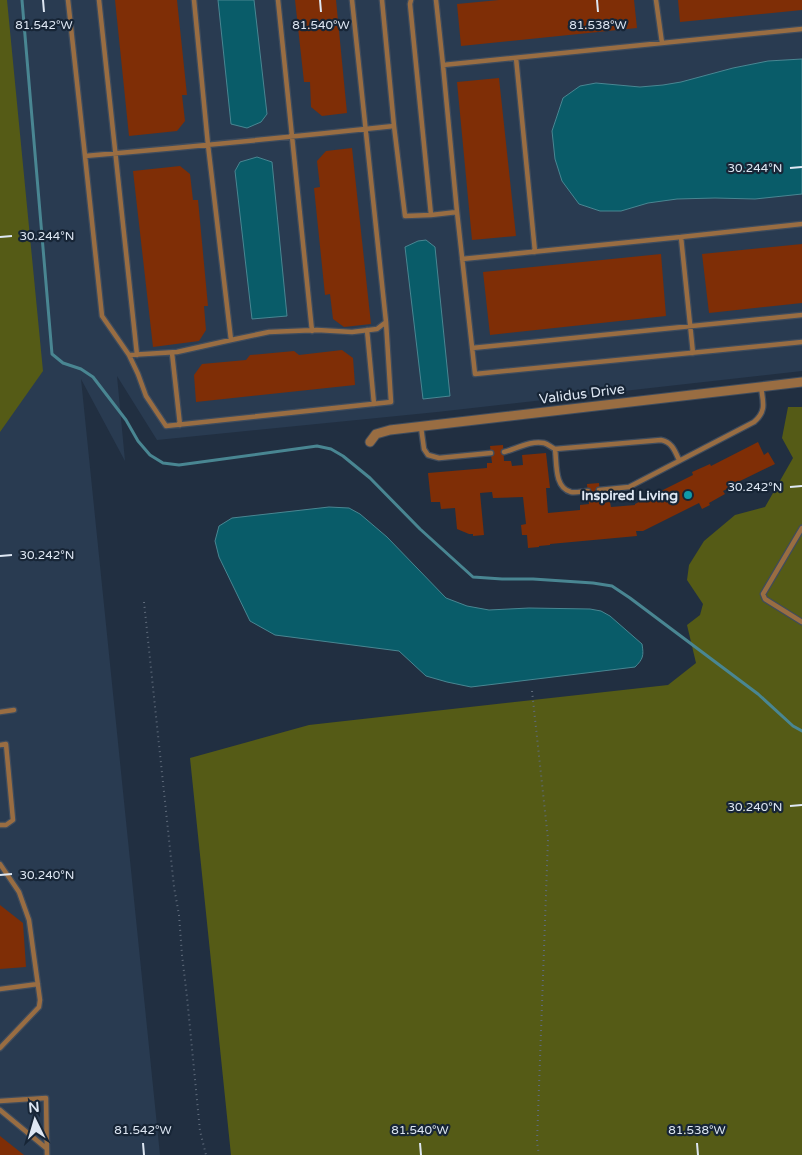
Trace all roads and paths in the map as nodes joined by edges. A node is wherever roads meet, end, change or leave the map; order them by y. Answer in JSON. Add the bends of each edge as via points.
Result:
{"nodes":[{"id":1,"x":68,"y":0,"type":"edge"},
{"id":2,"x":99,"y":0,"type":"edge"},
{"id":3,"x":194,"y":0,"type":"edge"},
{"id":4,"x":278,"y":0,"type":"edge"},
{"id":5,"x":352,"y":0,"type":"edge"},
{"id":6,"x":382,"y":0,"type":"edge"},
{"id":7,"x":410,"y":0,"type":"edge"},
{"id":8,"x":436,"y":0,"type":"edge"},
{"id":9,"x":656,"y":0,"type":"edge"},
{"id":10,"x":802,"y":28,"type":"edge"},
{"id":11,"x":662,"y":43,"type":"junction"},
{"id":12,"x":516,"y":58,"type":"junction"},
{"id":13,"x":442,"y":65,"type":"junction"},
{"id":14,"x":394,"y":126,"type":"junction"},
{"id":15,"x":366,"y":129,"type":"junction"},
{"id":16,"x":292,"y":136,"type":"junction"},
{"id":17,"x":208,"y":145,"type":"junction"},
{"id":18,"x":115,"y":154,"type":"junction"},
{"id":19,"x":85,"y":156,"type":"junction"},
{"id":20,"x":457,"y":212,"type":"junction"},
{"id":21,"x":431,"y":215,"type":"junction"},
{"id":22,"x":802,"y":224,"type":"edge"},
{"id":23,"x":681,"y":238,"type":"junction"},
{"id":24,"x":535,"y":252,"type":"junction"},
{"id":25,"x":462,"y":259,"type":"junction"},
{"id":26,"x":802,"y":315,"type":"edge"},
{"id":27,"x":386,"y":322,"type":"junction"},
{"id":28,"x":691,"y":326,"type":"junction"},
{"id":29,"x":367,"y":330,"type":"junction"},
{"id":30,"x":312,"y":331,"type":"junction"},
{"id":31,"x":231,"y":340,"type":"junction"},
{"id":32,"x":802,"y":342,"type":"edge"},
{"id":33,"x":472,"y":348,"type":"junction"},
{"id":34,"x":172,"y":352,"type":"junction"},
{"id":35,"x":694,"y":353,"type":"junction"},
{"id":36,"x":129,"y":355,"type":"junction"},
{"id":37,"x":137,"y":355,"type":"junction"},
{"id":38,"x":802,"y":382,"type":"edge"},
{"id":39,"x":761,"y":386,"type":"junction"},
{"id":40,"x":374,"y":404,"type":"junction"},
{"id":41,"x":180,"y":425,"type":"junction"},
{"id":42,"x":421,"y":426,"type":"junction"},
{"id":43,"x":370,"y":442,"type":"dead end"},
{"id":44,"x":555,"y":450,"type":"junction"},
{"id":45,"x":504,"y":452,"type":"dead end"},
{"id":46,"x":491,"y":453,"type":"dead end"},
{"id":47,"x":679,"y":460,"type":"junction"},
{"id":48,"x":599,"y":490,"type":"dead end"},
{"id":49,"x":588,"y":491,"type":"dead end"},
{"id":50,"x":802,"y":528,"type":"edge"},
{"id":51,"x":144,"y":602,"type":"dead end"},
{"id":52,"x":802,"y":622,"type":"edge"},
{"id":53,"x":532,"y":691,"type":"dead end"},
{"id":54,"x":14,"y":710,"type":"dead end"},
{"id":55,"x":0,"y":712,"type":"edge"},
{"id":56,"x":0,"y":745,"type":"edge"},
{"id":57,"x":0,"y":825,"type":"edge"},
{"id":58,"x":0,"y":864,"type":"edge"},
{"id":59,"x":38,"y":984,"type":"junction"},
{"id":60,"x":0,"y":989,"type":"edge"},
{"id":61,"x":0,"y":1048,"type":"edge"},
{"id":62,"x":0,"y":1101,"type":"edge"},
{"id":63,"x":0,"y":1110,"type":"edge"},
{"id":64,"x":46,"y":1148,"type":"junction"},
{"id":65,"x":47,"y":1155,"type":"edge"},
{"id":66,"x":206,"y":1155,"type":"edge"},
{"id":67,"x":539,"y":1155,"type":"edge"}],
"edges":[{"from":1,"to":19,"type":"lane"},
{"from":2,"to":18,"type":"lane"},
{"from":3,"to":17,"type":"lane"},
{"from":4,"to":16,"type":"lane"},
{"from":5,"to":15,"type":"lane"},
{"from":6,"to":14,"type":"lane"},
{"from":7,"to":21,"type":"lane"},
{"from":8,"to":13,"type":"lane"},
{"from":9,"to":11,"type":"lane"},
{"from":10,"to":11,"type":"lane"},
{"from":11,"to":12,"type":"lane"},
{"from":12,"to":13,"type":"lane"},
{"from":12,"to":24,"type":"lane"},
{"from":13,"to":20,"type":"lane"},
{"from":14,"to":15,"type":"lane"},
{"from":14,"to":21,"type":"lane","via":[[405,216]]},
{"from":15,"to":16,"type":"lane"},
{"from":15,"to":27,"type":"lane"},
{"from":16,"to":17,"type":"lane"},
{"from":16,"to":30,"type":"lane"},
{"from":17,"to":18,"type":"lane"},
{"from":17,"to":31,"type":"lane"},
{"from":18,"to":19,"type":"lane"},
{"from":18,"to":37,"type":"lane"},
{"from":19,"to":36,"type":"lane","via":[[102,316]]},
{"from":20,"to":21,"type":"lane"},
{"from":20,"to":25,"type":"lane"},
{"from":22,"to":23,"type":"lane"},
{"from":23,"to":24,"type":"lane"},
{"from":23,"to":28,"type":"lane"},
{"from":24,"to":25,"type":"lane"},
{"from":25,"to":33,"type":"lane"},
{"from":26,"to":28,"type":"lane"},
{"from":27,"to":29,"type":"lane","via":[[377,329]]},
{"from":27,"to":40,"type":"lane","via":[[391,402]]},
{"from":28,"to":33,"type":"lane"},
{"from":28,"to":35,"type":"lane"},
{"from":29,"to":30,"type":"lane"},
{"from":29,"to":40,"type":"lane"},
{"from":30,"to":31,"type":"lane","via":[[269,332]]},
{"from":31,"to":34,"type":"lane"},
{"from":32,"to":35,"type":"lane"},
{"from":33,"to":35,"type":"lane","via":[[475,374]]},
{"from":34,"to":37,"type":"lane"},
{"from":34,"to":41,"type":"lane"},
{"from":36,"to":37,"type":"lane"},
{"from":36,"to":41,"type":"lane","via":[[146,396],[166,426]]},
{"from":38,"to":39,"type":"street","name":"Validus Drive"},
{"from":39,"to":42,"type":"street","name":"Validus Drive"},
{"from":39,"to":47,"type":"lane","via":[[763,412],[759,418]]},
{"from":40,"to":41,"type":"lane"},
{"from":42,"to":43,"type":"street","name":"Validus Drive","via":[[376,434]]},
{"from":42,"to":46,"type":"lane","via":[[428,455],[439,458]]},
{"from":44,"to":45,"type":"lane","via":[[544,443],[533,443]]},
{"from":44,"to":47,"type":"lane","via":[[661,440],[672,446]]},
{"from":44,"to":49,"type":"lane","via":[[560,485],[572,492]]},
{"from":47,"to":48,"type":"lane","via":[[629,487]]},
{"from":50,"to":52,"type":"lane","via":[[763,594],[764,599]]},
{"from":51,"to":66,"type":"path","via":[[200,1131]]},
{"from":53,"to":67,"type":"path","via":[[548,839],[536,1142]]},
{"from":54,"to":55,"type":"lane"},
{"from":56,"to":57,"type":"lane","via":[[6,744],[13,820]]},
{"from":58,"to":59,"type":"lane","via":[[19,892],[29,920]]},
{"from":59,"to":60,"type":"lane"},
{"from":59,"to":61,"type":"lane","via":[[39,1007]]},
{"from":62,"to":64,"type":"lane","via":[[46,1098]]},
{"from":63,"to":64,"type":"lane"},
{"from":64,"to":65,"type":"lane"}]}
